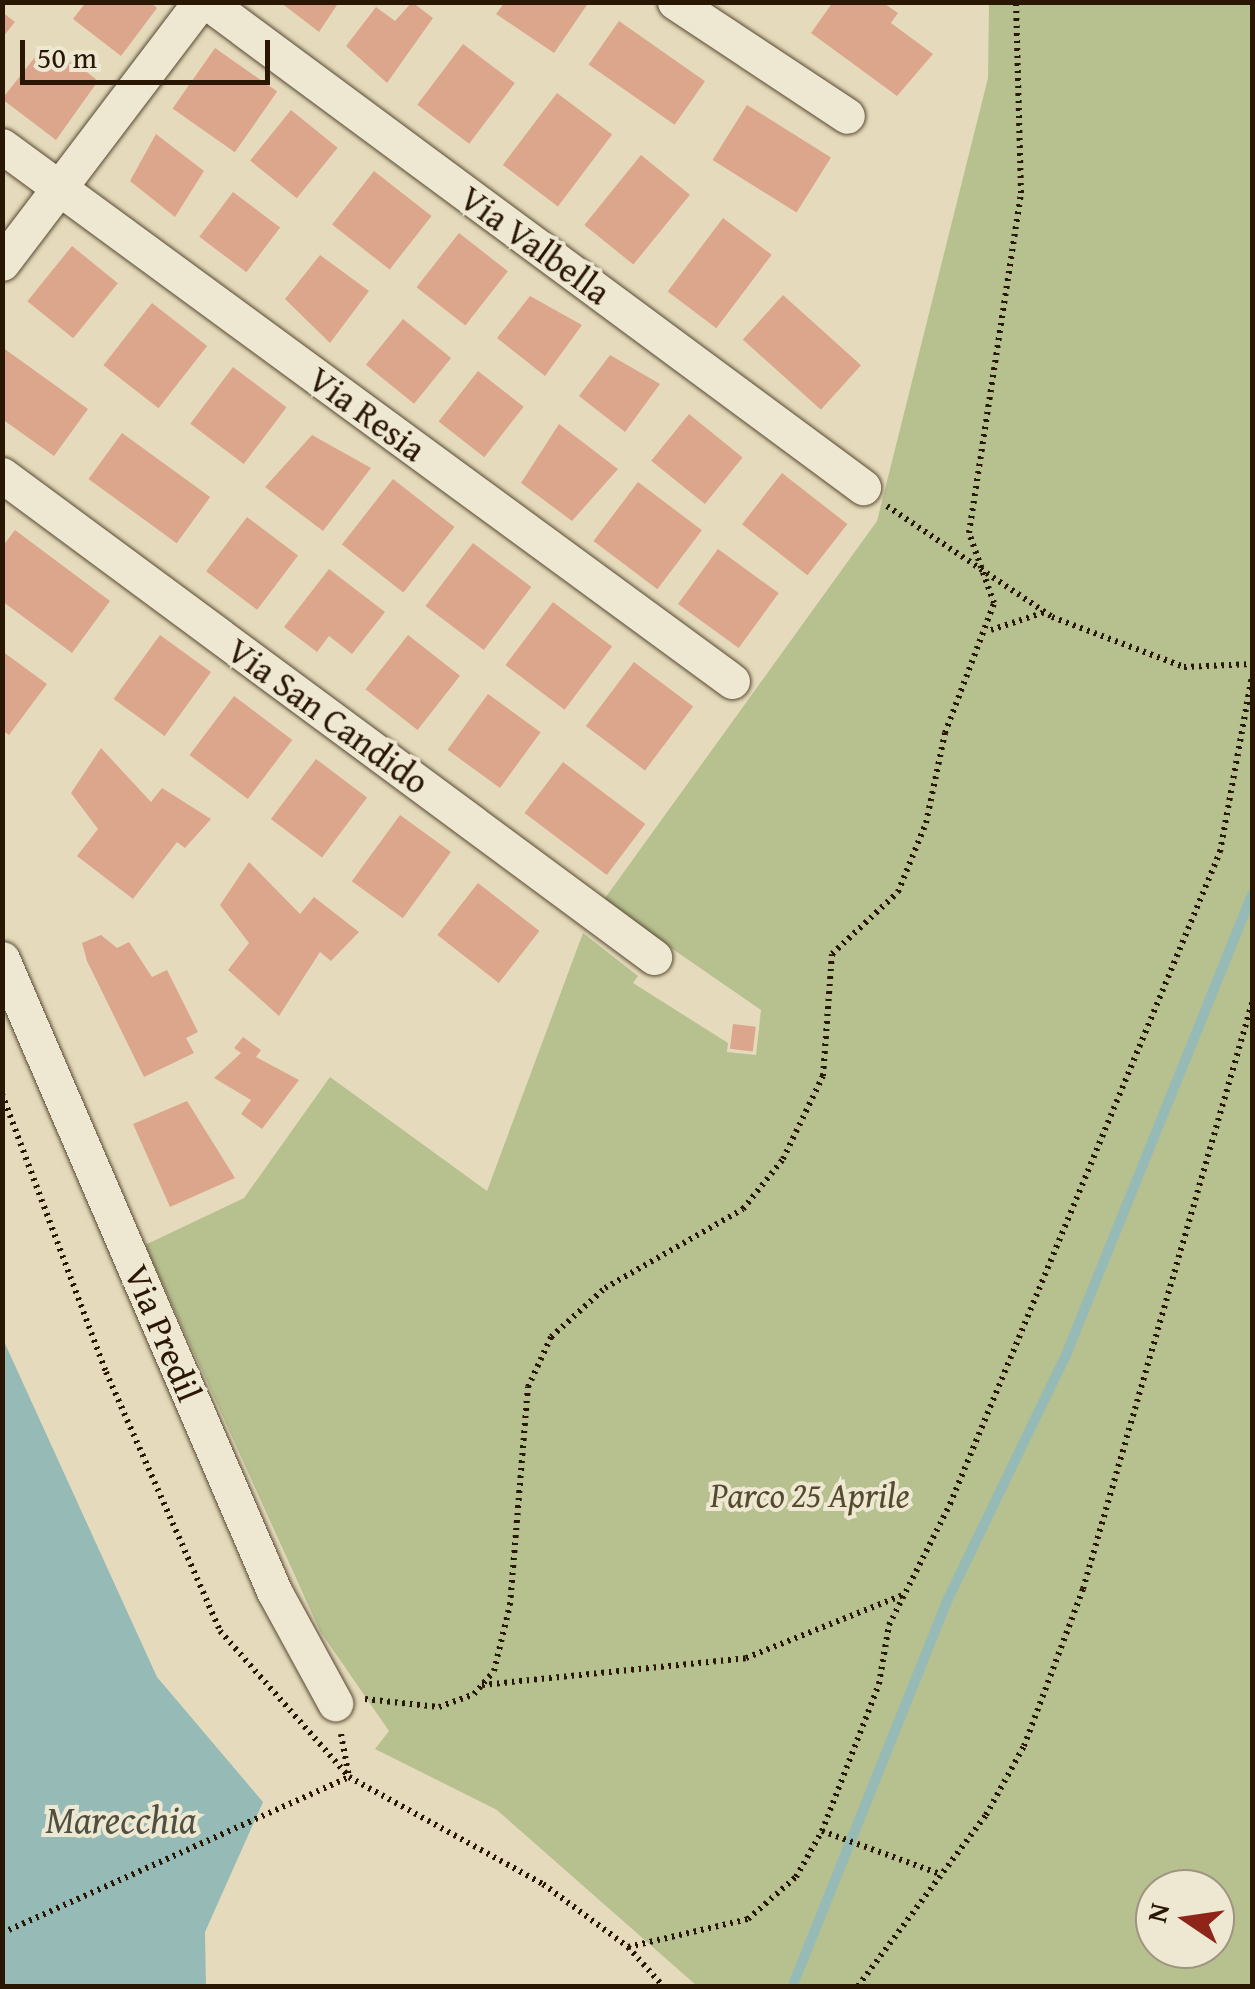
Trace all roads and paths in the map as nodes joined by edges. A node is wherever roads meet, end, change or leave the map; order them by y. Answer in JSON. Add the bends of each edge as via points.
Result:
{"nodes":[{"id":1,"x":203,"y":2,"type":"edge"},
{"id":2,"x":674,"y":2,"type":"edge"},
{"id":3,"x":1016,"y":2,"type":"edge"},
{"id":4,"x":847,"y":116,"type":"dead end"},
{"id":5,"x":2,"y":146,"type":"edge"},
{"id":6,"x":61,"y":191,"type":"junction"},
{"id":7,"x":2,"y":263,"type":"edge"},
{"id":8,"x":2,"y":475,"type":"edge"},
{"id":9,"x":863,"y":487,"type":"joint"},
{"id":10,"x":979,"y":565,"type":"junction"},
{"id":11,"x":1045,"y":612,"type":"junction"},
{"id":12,"x":990,"y":630,"type":"junction"},
{"id":13,"x":1252,"y":664,"type":"edge"},
{"id":14,"x":1252,"y":676,"type":"edge"},
{"id":15,"x":732,"y":682,"type":"dead end"},
{"id":16,"x":654,"y":956,"type":"dead end"},
{"id":17,"x":2,"y":959,"type":"edge"},
{"id":18,"x":1252,"y":1003,"type":"edge"},
{"id":19,"x":2,"y":1094,"type":"edge"},
{"id":20,"x":905,"y":1594,"type":"junction"},
{"id":21,"x":481,"y":1685,"type":"junction"},
{"id":22,"x":335,"y":1703,"type":"junction"},
{"id":23,"x":349,"y":1777,"type":"junction"},
{"id":24,"x":822,"y":1831,"type":"junction"},
{"id":25,"x":942,"y":1874,"type":"junction"},
{"id":26,"x":2,"y":1933,"type":"edge"},
{"id":27,"x":628,"y":1948,"type":"junction"},
{"id":28,"x":664,"y":1986,"type":"edge"},
{"id":29,"x":858,"y":1986,"type":"edge"}],
"edges":[{"from":1,"to":6,"type":"street"},
{"from":1,"to":9,"type":"street","name":"Via Valbella"},
{"from":2,"to":4,"type":"street"},
{"from":3,"to":10,"type":"path","via":[[1021,193],[969,533]]},
{"from":5,"to":6,"type":"street","name":"Via Resia"},
{"from":6,"to":7,"type":"street"},
{"from":6,"to":15,"type":"street","name":"Via Resia"},
{"from":8,"to":16,"type":"street","name":"Via San Candido"},
{"from":9,"to":10,"type":"path","via":[[934,544]]},
{"from":10,"to":11,"type":"path"},
{"from":10,"to":12,"type":"path","via":[[994,603]]},
{"from":11,"to":12,"type":"path"},
{"from":11,"to":13,"type":"path","via":[[1184,667]]},
{"from":12,"to":21,"type":"path","via":[[945,733],[926,823],[898,892],[832,954],[823,1076],[783,1159],[743,1209],[605,1288],[551,1337],[528,1387],[510,1606],[494,1672]]},
{"from":14,"to":20,"type":"path","via":[[1220,852],[1119,1108]]},
{"from":17,"to":22,"type":"street","name":"Via Predil","via":[[274,1591]]},
{"from":18,"to":25,"type":"path","via":[[1084,1589],[1024,1746]]},
{"from":19,"to":23,"type":"path","via":[[106,1372],[220,1631]]},
{"from":20,"to":21,"type":"path","via":[[746,1658]]},
{"from":20,"to":24,"type":"path"},
{"from":21,"to":22,"type":"path","via":[[439,1707],[384,1697]]},
{"from":22,"to":23,"type":"path"},
{"from":23,"to":26,"type":"path"},
{"from":23,"to":27,"type":"path","via":[[464,1833]]},
{"from":24,"to":25,"type":"path","via":[[870,1855]]},
{"from":24,"to":27,"type":"path","via":[[796,1877],[748,1919]]},
{"from":25,"to":29,"type":"path"},
{"from":27,"to":28,"type":"path"}]}
